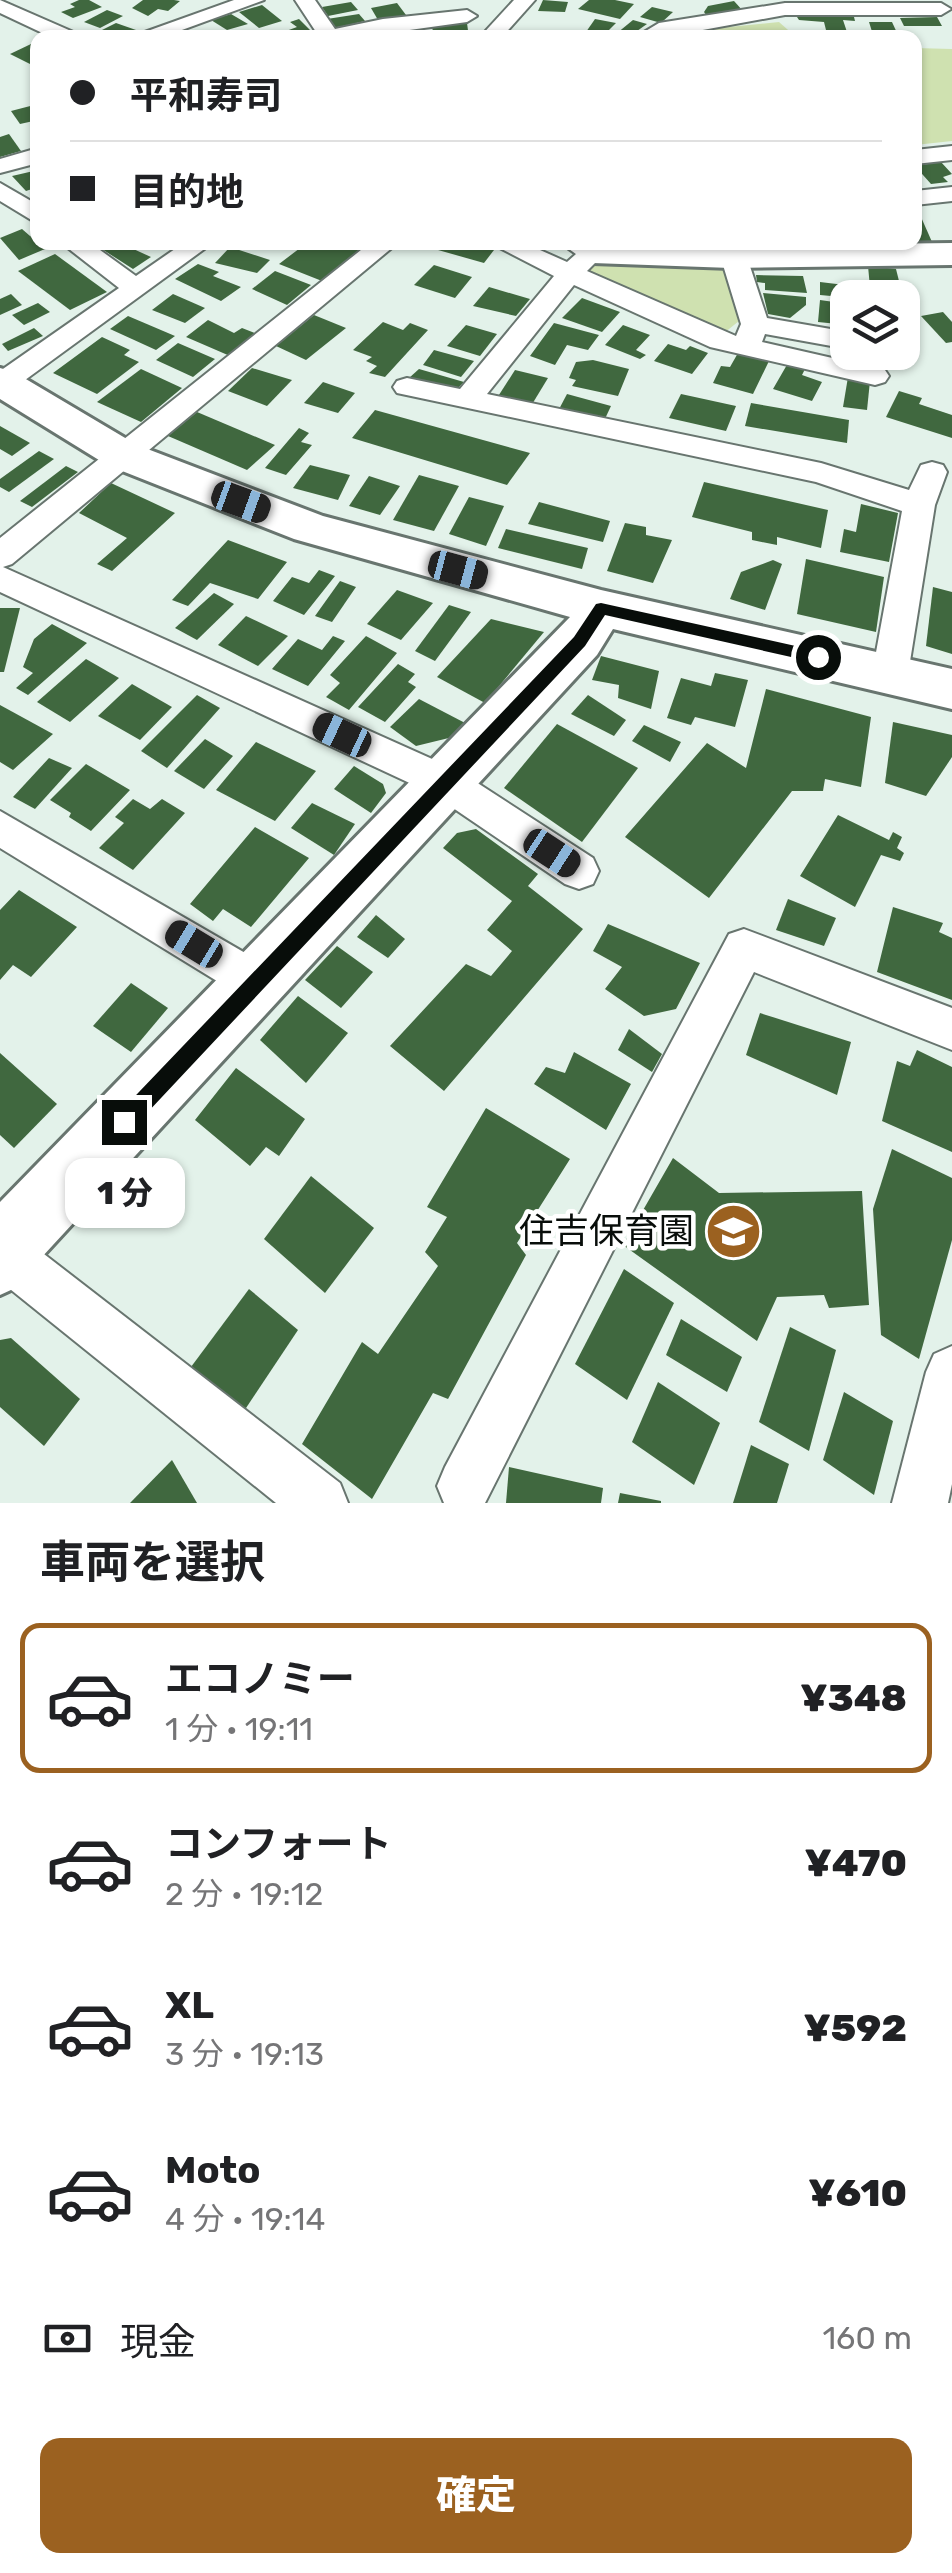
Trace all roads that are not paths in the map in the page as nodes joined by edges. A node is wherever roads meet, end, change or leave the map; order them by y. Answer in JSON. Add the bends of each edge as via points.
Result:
{"nodes":[{"id":1,"x":218,"y":0,"type":"edge"},
{"id":2,"x":305,"y":0,"type":"edge"},
{"id":3,"x":525,"y":0,"type":"edge"},
{"id":4,"x":247,"y":2,"type":"edge"},
{"id":5,"x":2,"y":9,"type":"edge"},
{"id":6,"x":944,"y":11,"type":"edge"},
{"id":7,"x":468,"y":16,"type":"dead end"},
{"id":8,"x":52,"y":30,"type":"edge"},
{"id":9,"x":162,"y":30,"type":"edge"},
{"id":10,"x":325,"y":30,"type":"edge"},
{"id":11,"x":361,"y":30,"type":"edge"},
{"id":12,"x":497,"y":30,"type":"edge"},
{"id":13,"x":657,"y":30,"type":"edge"},
{"id":14,"x":952,"y":153,"type":"edge"},
{"id":15,"x":922,"y":156,"type":"edge"},
{"id":16,"x":30,"y":157,"type":"edge"},
{"id":17,"x":0,"y":166,"type":"edge"},
{"id":18,"x":0,"y":190,"type":"edge"},
{"id":19,"x":952,"y":194,"type":"edge"},
{"id":20,"x":922,"y":197,"type":"edge"},
{"id":21,"x":30,"y":211,"type":"edge"},
{"id":22,"x":83,"y":250,"type":"edge"},
{"id":23,"x":191,"y":250,"type":"edge"},
{"id":24,"x":378,"y":250,"type":"edge"},
{"id":25,"x":545,"y":250,"type":"edge"},
{"id":26,"x":730,"y":250,"type":"edge"},
{"id":27,"x":849,"y":250,"type":"edge"},
{"id":28,"x":952,"y":254,"type":"edge"},
{"id":29,"x":578,"y":256,"type":"edge"},
{"id":30,"x":137,"y":289,"type":"junction"},
{"id":31,"x":751,"y":335,"type":"junction"},
{"id":32,"x":830,"y":340,"type":"edge"},
{"id":33,"x":875,"y":376,"type":"dead end"},
{"id":34,"x":1,"y":383,"type":"edge"},
{"id":35,"x":407,"y":387,"type":"dead end"},
{"id":36,"x":467,"y":400,"type":"junction"},
{"id":37,"x":122,"y":455,"type":"junction"},
{"id":38,"x":932,"y":472,"type":"dead end"},
{"id":39,"x":920,"y":505,"type":"junction"},
{"id":40,"x":0,"y":556,"type":"edge"},
{"id":41,"x":0,"y":578,"type":"edge"},
{"id":42,"x":601,"y":608,"type":"junction"},
{"id":43,"x":890,"y":674,"type":"junction"},
{"id":44,"x":952,"y":688,"type":"edge"},
{"id":45,"x":445,"y":782,"type":"junction"},
{"id":46,"x":0,"y":828,"type":"edge"},
{"id":47,"x":580,"y":871,"type":"dead end"},
{"id":48,"x":258,"y":983,"type":"junction"},
{"id":49,"x":952,"y":1028,"type":"edge"},
{"id":50,"x":6,"y":1241,"type":"edge"},
{"id":51,"x":952,"y":1372,"type":"edge"},
{"id":52,"x":464,"y":1486,"type":"dead end"},
{"id":53,"x":320,"y":1503,"type":"edge"},
{"id":54,"x":920,"y":1503,"type":"edge"}],
"edges":[{"from":1,"to":4,"type":"street"},
{"from":2,"to":10,"type":"street"},
{"from":3,"to":12,"type":"street"},
{"from":4,"to":9,"type":"street"},
{"from":5,"to":8,"type":"street"},
{"from":6,"to":13,"type":"street","via":[[785,8]]},
{"from":7,"to":11,"type":"street"},
{"from":14,"to":15,"type":"street"},
{"from":16,"to":17,"type":"street"},
{"from":18,"to":21,"type":"street"},
{"from":19,"to":20,"type":"street"},
{"from":22,"to":30,"type":"street"},
{"from":23,"to":30,"type":"street"},
{"from":24,"to":37,"type":"street"},
{"from":25,"to":29,"type":"street"},
{"from":26,"to":29,"type":"street"},
{"from":26,"to":31,"type":"street"},
{"from":27,"to":28,"type":"street"},
{"from":29,"to":31,"type":"street","via":[[720,341]]},
{"from":29,"to":36,"type":"street"},
{"from":30,"to":34,"type":"street"},
{"from":31,"to":32,"type":"street"},
{"from":31,"to":33,"type":"street"},
{"from":34,"to":37,"type":"street"},
{"from":35,"to":36,"type":"street"},
{"from":36,"to":39,"type":"street","via":[[820,473]]},
{"from":37,"to":40,"type":"street"},
{"from":37,"to":42,"type":"street","via":[[310,528]]},
{"from":38,"to":39,"type":"street"},
{"from":39,"to":43,"type":"street"},
{"from":41,"to":45,"type":"street"},
{"from":42,"to":43,"type":"street"},
{"from":42,"to":45,"type":"street","via":[[580,642]]},
{"from":43,"to":44,"type":"street"},
{"from":45,"to":47,"type":"street"},
{"from":45,"to":48,"type":"street"},
{"from":46,"to":48,"type":"street"},
{"from":48,"to":50,"type":"street"},
{"from":49,"to":52,"type":"street","via":[[744,948]]},
{"from":50,"to":53,"type":"street"},
{"from":51,"to":54,"type":"street"}]}
